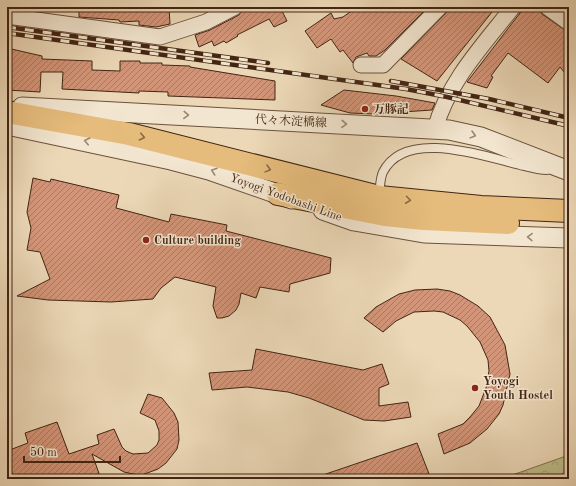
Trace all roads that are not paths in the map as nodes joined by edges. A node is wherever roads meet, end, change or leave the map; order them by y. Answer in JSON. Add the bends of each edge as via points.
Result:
{"nodes":[{"id":1,"x":235,"y":7,"type":"edge"},
{"id":2,"x":440,"y":7,"type":"edge"},
{"id":3,"x":513,"y":7,"type":"edge"},
{"id":4,"x":547,"y":7,"type":"edge"},
{"id":5,"x":7,"y":16,"type":"edge"},
{"id":6,"x":569,"y":22,"type":"edge"},
{"id":7,"x":361,"y":65,"type":"dead end"},
{"id":8,"x":7,"y":107,"type":"edge"},
{"id":9,"x":7,"y":112,"type":"edge"},
{"id":10,"x":7,"y":125,"type":"edge"},
{"id":11,"x":435,"y":129,"type":"junction"},
{"id":12,"x":569,"y":170,"type":"edge"},
{"id":13,"x":278,"y":194,"type":"junction"},
{"id":14,"x":379,"y":196,"type":"junction"},
{"id":15,"x":569,"y":211,"type":"edge"},
{"id":16,"x":569,"y":225,"type":"edge"},
{"id":17,"x":569,"y":238,"type":"edge"}],
"edges":[{"from":1,"to":5,"type":"street","via":[[206,22],[160,36]]},
{"from":2,"to":7,"type":"street","via":[[383,65]]},
{"from":3,"to":11,"type":"street","via":[[460,76],[444,104]]},
{"from":4,"to":6,"type":"street"},
{"from":8,"to":11,"type":"street","name":"代々木淀橋線","one_way":true},
{"from":9,"to":14,"type":"highway","one_way":true,"via":[[129,134]]},
{"from":13,"to":10,"type":"street","name":"Yoyogi Yodobashi Line","one_way":true,"via":[[171,160]]},
{"from":11,"to":12,"type":"street","name":"代々木淀橋線","one_way":true,"via":[[481,137]]},
{"from":12,"to":14,"type":"lane","via":[[544,170],[434,147],[410,150],[398,154],[389,161],[382,173]]},
{"from":13,"to":16,"type":"highway","via":[[385,215]]},
{"from":17,"to":13,"type":"street","name":"Yoyogi Yodobashi Line","one_way":true,"via":[[424,233],[354,221]]},
{"from":14,"to":15,"type":"highway","one_way":true,"via":[[473,206]]}]}
